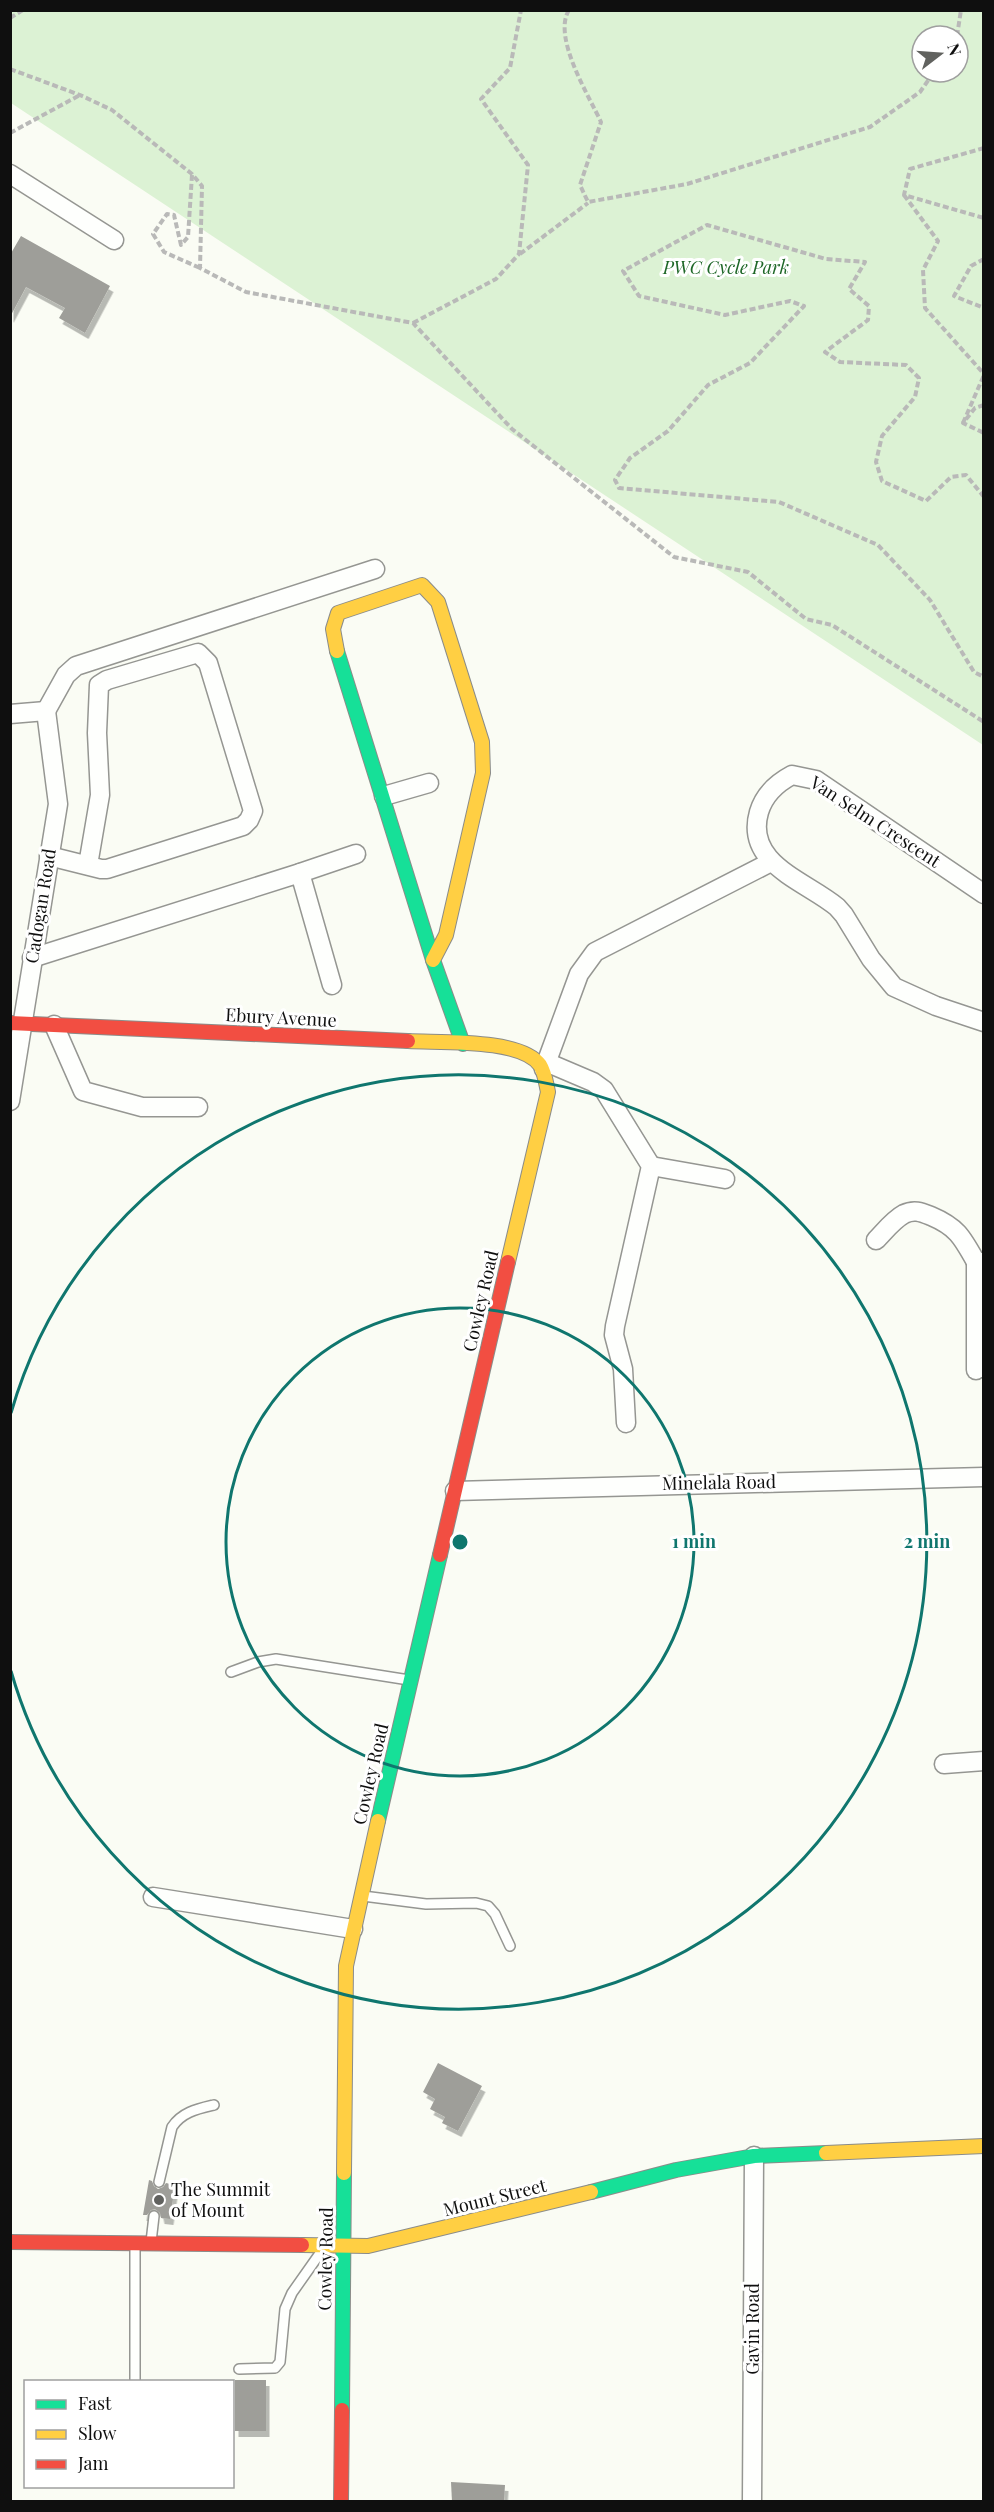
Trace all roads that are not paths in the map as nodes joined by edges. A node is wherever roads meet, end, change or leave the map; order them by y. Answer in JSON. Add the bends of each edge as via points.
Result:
{"nodes":[{"id":1,"x":10,"y":174,"type":"edge"},
{"id":2,"x":114,"y":240,"type":"dead end"},
{"id":3,"x":375,"y":568,"type":"dead end"},
{"id":4,"x":46,"y":711,"type":"junction"},
{"id":5,"x":10,"y":714,"type":"edge"},
{"id":6,"x":429,"y":783,"type":"dead end"},
{"id":7,"x":384,"y":796,"type":"junction"},
{"id":8,"x":356,"y":854,"type":"dead end"},
{"id":9,"x":49,"y":856,"type":"junction"},
{"id":10,"x":771,"y":862,"type":"junction"},
{"id":11,"x":88,"y":865,"type":"junction"},
{"id":12,"x":300,"y":873,"type":"junction"},
{"id":13,"x":984,"y":894,"type":"edge"},
{"id":14,"x":32,"y":958,"type":"junction"},
{"id":15,"x":434,"y":960,"type":"junction"},
{"id":16,"x":332,"y":985,"type":"dead end"},
{"id":17,"x":984,"y":1022,"type":"edge"},
{"id":18,"x":16,"y":1024,"type":"edge"},
{"id":19,"x":54,"y":1026,"type":"junction"},
{"id":20,"x":463,"y":1044,"type":"junction"},
{"id":21,"x":545,"y":1065,"type":"junction"},
{"id":22,"x":10,"y":1101,"type":"edge"},
{"id":23,"x":198,"y":1107,"type":"dead end"},
{"id":24,"x":651,"y":1166,"type":"junction"},
{"id":25,"x":725,"y":1179,"type":"dead end"},
{"id":26,"x":876,"y":1240,"type":"dead end"},
{"id":27,"x":980,"y":1262,"type":"edge"},
{"id":28,"x":976,"y":1370,"type":"dead end"},
{"id":29,"x":626,"y":1423,"type":"dead end"},
{"id":30,"x":984,"y":1477,"type":"edge"},
{"id":31,"x":455,"y":1491,"type":"junction"},
{"id":32,"x":231,"y":1672,"type":"dead end"},
{"id":33,"x":411,"y":1680,"type":"junction"},
{"id":34,"x":984,"y":1761,"type":"edge"},
{"id":35,"x":944,"y":1764,"type":"dead end"},
{"id":36,"x":361,"y":1895,"type":"junction"},
{"id":37,"x":153,"y":1898,"type":"dead end"},
{"id":38,"x":352,"y":1929,"type":"junction"},
{"id":39,"x":510,"y":1946,"type":"dead end"},
{"id":40,"x":214,"y":2105,"type":"dead end"},
{"id":41,"x":984,"y":2146,"type":"edge"},
{"id":42,"x":754,"y":2156,"type":"junction"},
{"id":43,"x":159,"y":2182,"type":"dead end"},
{"id":44,"x":154,"y":2216,"type":"dead end"},
{"id":45,"x":10,"y":2242,"type":"edge"},
{"id":46,"x":135,"y":2244,"type":"junction"},
{"id":47,"x":151,"y":2244,"type":"junction"},
{"id":48,"x":326,"y":2244,"type":"junction"},
{"id":49,"x":344,"y":2245,"type":"junction"},
{"id":50,"x":239,"y":2369,"type":"dead end"},
{"id":51,"x":135,"y":2380,"type":"edge"},
{"id":52,"x":341,"y":2502,"type":"edge"},
{"id":53,"x":752,"y":2502,"type":"edge"}],
"edges":[{"from":1,"to":2,"type":"street"},
{"from":3,"to":4,"type":"street","via":[[76,666],[66,675]]},
{"from":4,"to":5,"type":"street"},
{"from":4,"to":9,"type":"street","name":"Cadogan Road","via":[[58,804]]},
{"from":6,"to":7,"type":"street"},
{"from":7,"to":15,"type":"street"},
{"from":7,"to":15,"type":"street","via":[[333,640],[332,624],[338,613],[422,585],[438,602],[483,755],[483,773],[446,935]]},
{"from":8,"to":12,"type":"street"},
{"from":9,"to":11,"type":"street"},
{"from":9,"to":14,"type":"street","name":"Cadogan Road"},
{"from":10,"to":13,"type":"street","name":"Van Selm Crescent","via":[[756,833],[761,805],[783,780],[792,775],[803,776],[816,780]]},
{"from":10,"to":17,"type":"street","name":"Van Selm Crescent","via":[[837,907],[894,987]]},
{"from":10,"to":21,"type":"street","via":[[595,952],[579,974]]},
{"from":11,"to":11,"type":"street","via":[[107,869],[243,826],[252,816],[208,663],[202,655],[192,653],[99,685],[100,795]]},
{"from":12,"to":14,"type":"street"},
{"from":12,"to":16,"type":"street"},
{"from":14,"to":18,"type":"street","name":"Cadogan Road"},
{"from":15,"to":20,"type":"street"},
{"from":18,"to":19,"type":"street","name":"Ebury Avenue"},
{"from":18,"to":22,"type":"street","name":"Cadogan Road"},
{"from":19,"to":20,"type":"street","name":"Ebury Avenue"},
{"from":19,"to":23,"type":"street","via":[[84,1091],[142,1107]]},
{"from":20,"to":21,"type":"street","name":"Ebury Avenue","via":[[510,1048]]},
{"from":21,"to":24,"type":"street","via":[[593,1082],[604,1090]]},
{"from":21,"to":31,"type":"street","name":"Cowley Road","via":[[548,1092]]},
{"from":24,"to":25,"type":"street"},
{"from":24,"to":29,"type":"street","via":[[615,1326],[623,1369]]},
{"from":26,"to":27,"type":"street","via":[[898,1218],[919,1211],[949,1224]]},
{"from":27,"to":28,"type":"street"},
{"from":30,"to":31,"type":"street","name":"Minelala Road"},
{"from":31,"to":33,"type":"street","name":"Cowley Road"},
{"from":32,"to":33,"type":"lane","via":[[276,1659]]},
{"from":33,"to":36,"type":"street","name":"Cowley Road"},
{"from":34,"to":35,"type":"street"},
{"from":36,"to":38,"type":"street","name":"Cowley Road"},
{"from":36,"to":39,"type":"lane","via":[[426,1904],[488,1906]]},
{"from":37,"to":38,"type":"street"},
{"from":38,"to":49,"type":"street","name":"Cowley Road","via":[[345,1997]]},
{"from":40,"to":43,"type":"lane","via":[[191,2110],[175,2121]]},
{"from":41,"to":42,"type":"street","name":"Mount Street"},
{"from":42,"to":49,"type":"street","name":"Mount Street","via":[[676,2170],[368,2246]]},
{"from":42,"to":53,"type":"street","name":"Gavin Road"},
{"from":44,"to":47,"type":"lane"},
{"from":45,"to":46,"type":"street","name":"Mount Street"},
{"from":46,"to":47,"type":"street","name":"Mount Street"},
{"from":46,"to":51,"type":"lane"},
{"from":47,"to":48,"type":"street","name":"Mount Street"},
{"from":48,"to":49,"type":"street","name":"Mount Street"},
{"from":48,"to":50,"type":"lane","via":[[285,2309],[280,2362],[266,2370]]},
{"from":49,"to":52,"type":"street","name":"Cowley Road"}]}
